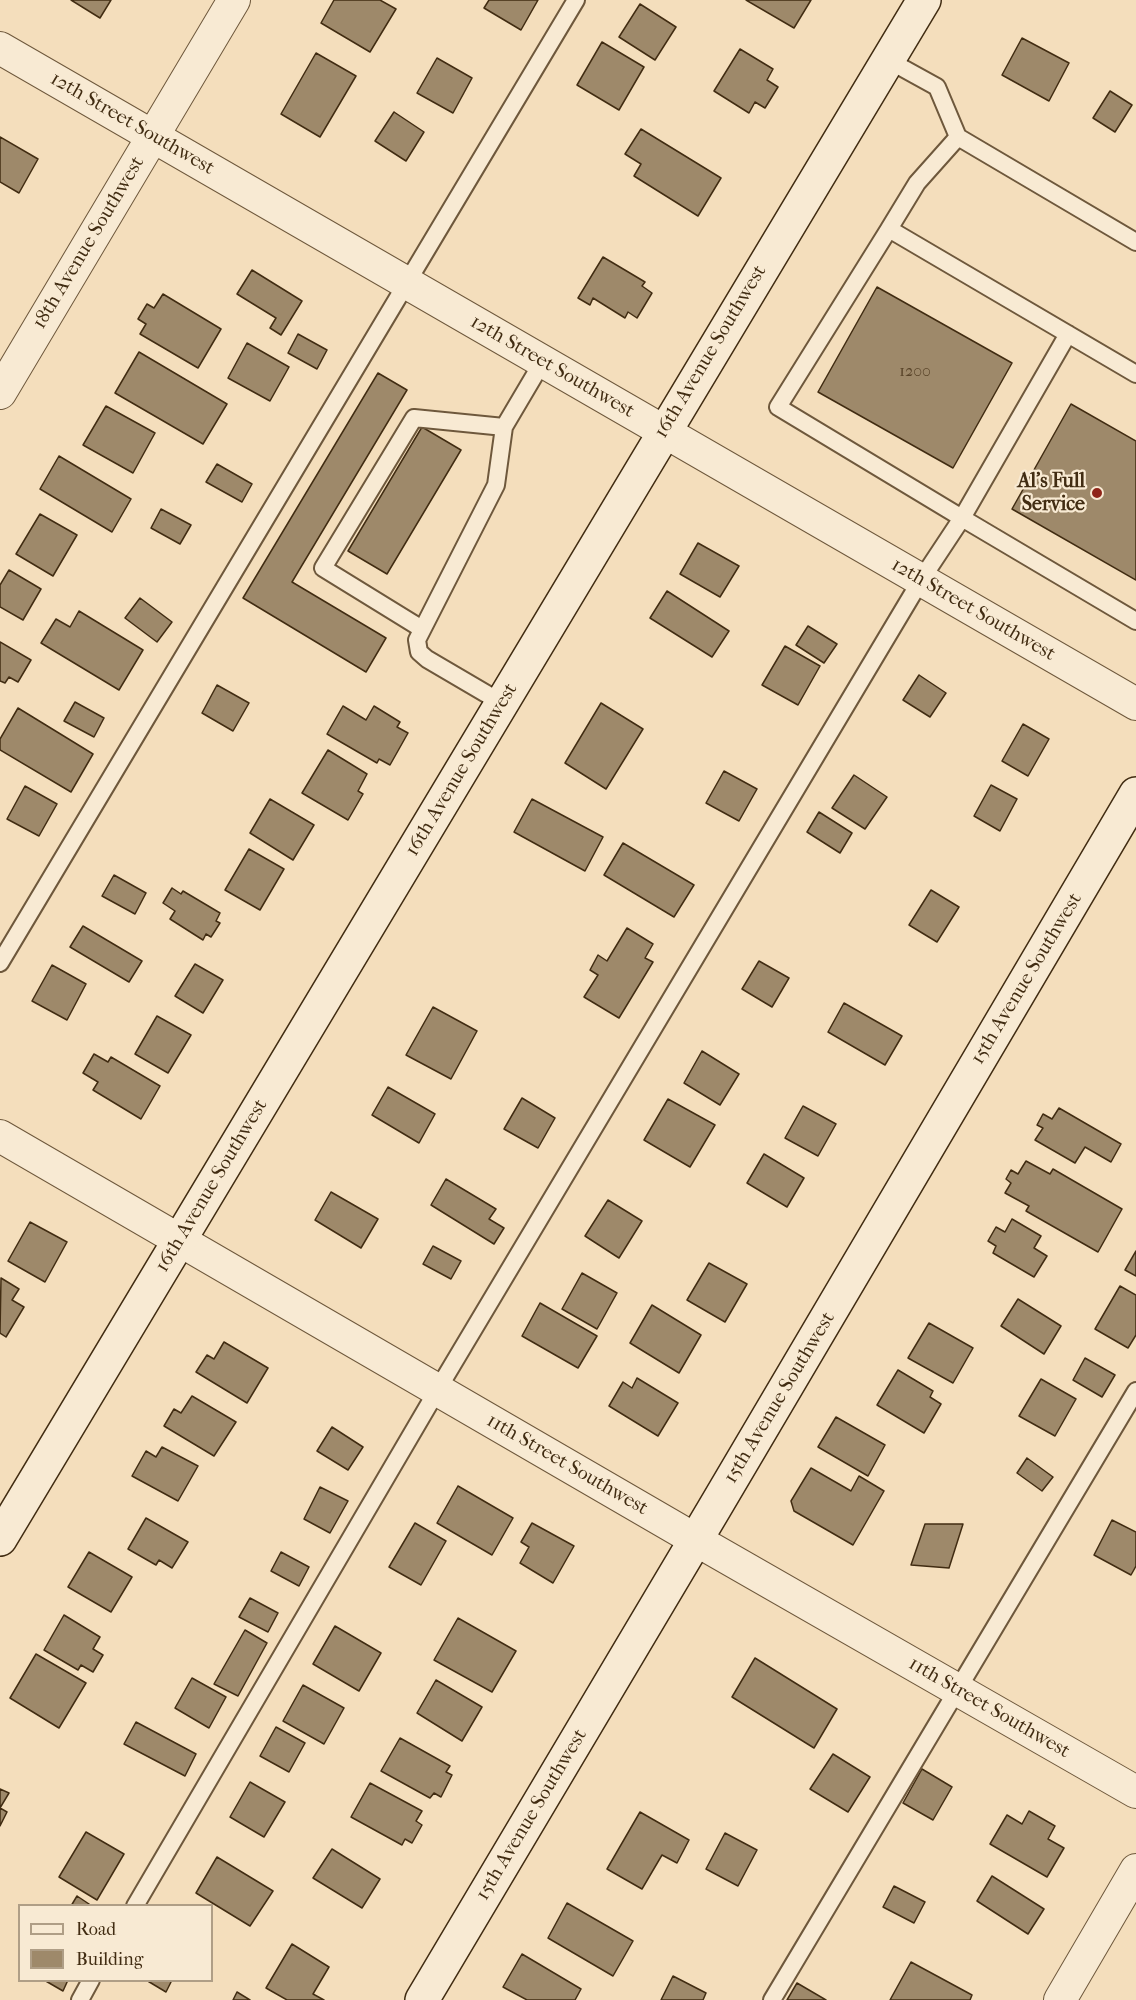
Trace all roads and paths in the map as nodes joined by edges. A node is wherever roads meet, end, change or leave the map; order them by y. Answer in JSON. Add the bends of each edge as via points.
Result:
{"nodes":[{"id":1,"x":234,"y":0,"type":"edge"},
{"id":2,"x":576,"y":0,"type":"edge"},
{"id":3,"x":924,"y":0,"type":"edge"},
{"id":4,"x":0,"y":48,"type":"edge"},
{"id":5,"x":888,"y":60,"type":"junction"},
{"id":6,"x":153,"y":136,"type":"junction"},
{"id":7,"x":958,"y":137,"type":"junction"},
{"id":8,"x":889,"y":229,"type":"junction"},
{"id":9,"x":1136,"y":242,"type":"edge"},
{"id":10,"x":407,"y":283,"type":"junction"},
{"id":11,"x":1068,"y":334,"type":"junction"},
{"id":12,"x":543,"y":362,"type":"junction"},
{"id":13,"x":1136,"y":374,"type":"edge"},
{"id":14,"x":0,"y":393,"type":"edge"},
{"id":15,"x":504,"y":427,"type":"junction"},
{"id":16,"x":663,"y":431,"type":"junction"},
{"id":17,"x":962,"y":518,"type":"junction"},
{"id":18,"x":921,"y":580,"type":"junction"},
{"id":19,"x":1136,"y":621,"type":"edge"},
{"id":20,"x":422,"y":629,"type":"junction"},
{"id":21,"x":502,"y":703,"type":"junction"},
{"id":22,"x":1136,"y":704,"type":"edge"},
{"id":23,"x":1136,"y":794,"type":"edge"},
{"id":24,"x":0,"y":963,"type":"edge"},
{"id":25,"x":0,"y":1136,"type":"edge"},
{"id":26,"x":179,"y":1240,"type":"junction"},
{"id":27,"x":438,"y":1389,"type":"junction"},
{"id":28,"x":1136,"y":1391,"type":"edge"},
{"id":29,"x":0,"y":1539,"type":"edge"},
{"id":30,"x":696,"y":1540,"type":"junction"},
{"id":31,"x":957,"y":1689,"type":"junction"},
{"id":32,"x":1136,"y":1792,"type":"edge"},
{"id":33,"x":1136,"y":1870,"type":"edge"},
{"id":34,"x":136,"y":1904,"type":"edge"},
{"id":35,"x":91,"y":1982,"type":"edge"},
{"id":36,"x":80,"y":2000,"type":"edge"},
{"id":37,"x":422,"y":2000,"type":"edge"},
{"id":38,"x":772,"y":2000,"type":"edge"},
{"id":39,"x":1060,"y":2000,"type":"edge"}],
"edges":[{"from":1,"to":6,"type":"street","name":"18th Avenue Southwest"},
{"from":2,"to":10,"type":"lane"},
{"from":3,"to":5,"type":"main road","name":"16th Avenue Southwest"},
{"from":4,"to":6,"type":"street","name":"12th Street Southwest"},
{"from":5,"to":7,"type":"lane","via":[[937,87]]},
{"from":5,"to":16,"type":"main road","name":"16th Avenue Southwest"},
{"from":6,"to":10,"type":"street","name":"12th Street Southwest"},
{"from":6,"to":14,"type":"street","name":"18th Avenue Southwest"},
{"from":7,"to":8,"type":"lane","via":[[917,183]]},
{"from":7,"to":9,"type":"lane"},
{"from":8,"to":11,"type":"lane"},
{"from":8,"to":17,"type":"lane","via":[[778,407]]},
{"from":10,"to":12,"type":"street","name":"12th Street Southwest"},
{"from":10,"to":24,"type":"lane"},
{"from":11,"to":13,"type":"lane"},
{"from":11,"to":17,"type":"lane"},
{"from":12,"to":15,"type":"lane"},
{"from":12,"to":16,"type":"street","name":"12th Street Southwest"},
{"from":15,"to":20,"type":"lane","via":[[496,485]]},
{"from":15,"to":20,"type":"lane","via":[[414,418],[323,568]]},
{"from":16,"to":18,"type":"street","name":"12th Street Southwest"},
{"from":16,"to":21,"type":"main road","name":"16th Avenue Southwest"},
{"from":17,"to":18,"type":"lane"},
{"from":17,"to":19,"type":"lane"},
{"from":18,"to":22,"type":"street","name":"12th Street Southwest"},
{"from":18,"to":27,"type":"lane"},
{"from":20,"to":21,"type":"lane","via":[[417,639],[419,652]]},
{"from":21,"to":26,"type":"main road","name":"16th Avenue Southwest"},
{"from":23,"to":30,"type":"main road","name":"15th Avenue Southwest"},
{"from":25,"to":26,"type":"street","name":"11th Street Southwest"},
{"from":26,"to":27,"type":"street","name":"11th Street Southwest"},
{"from":26,"to":29,"type":"main road","name":"16th Avenue Southwest"},
{"from":27,"to":30,"type":"street","name":"11th Street Southwest"},
{"from":27,"to":34,"type":"lane"},
{"from":28,"to":31,"type":"lane"},
{"from":30,"to":31,"type":"street","name":"11th Street Southwest"},
{"from":30,"to":37,"type":"main road","name":"15th Avenue Southwest"},
{"from":31,"to":32,"type":"street","name":"11th Street Southwest"},
{"from":31,"to":38,"type":"lane"},
{"from":33,"to":39,"type":"street"},
{"from":35,"to":36,"type":"lane"}]}
